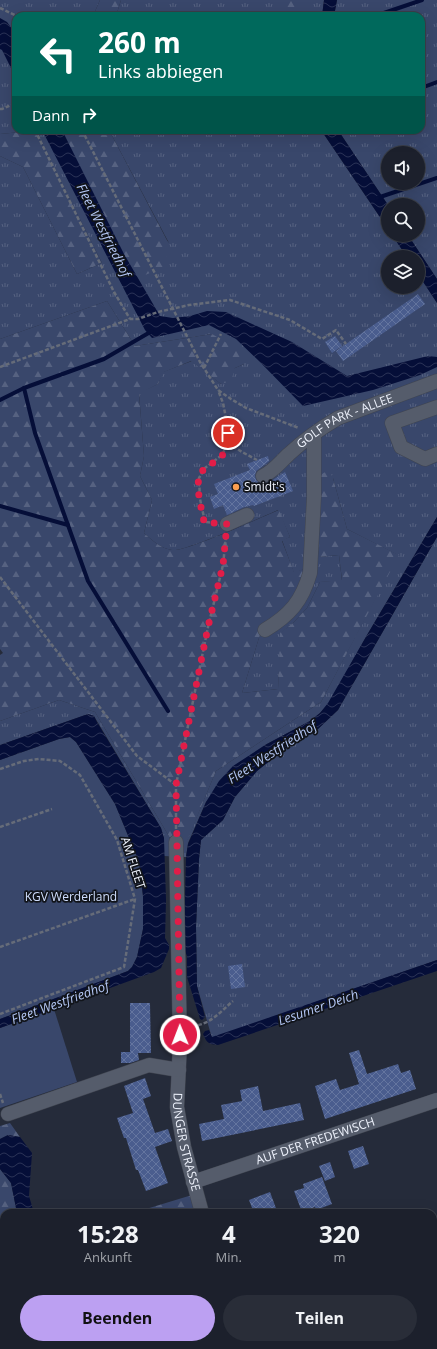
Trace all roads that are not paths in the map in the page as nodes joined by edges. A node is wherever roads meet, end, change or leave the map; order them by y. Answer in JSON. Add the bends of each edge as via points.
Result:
{"nodes":[{"id":1,"x":437,"y":381,"type":"edge"},
{"id":2,"x":437,"y":407,"type":"edge"},
{"id":3,"x":314,"y":434,"type":"junction"},
{"id":4,"x":437,"y":454,"type":"edge"},
{"id":5,"x":263,"y":476,"type":"dead end"},
{"id":6,"x":247,"y":515,"type":"dead end"},
{"id":7,"x":227,"y":524,"type":"road end"},
{"id":8,"x":265,"y":630,"type":"dead end"},
{"id":9,"x":176,"y":842,"type":"road end"},
{"id":10,"x":179,"y":1070,"type":"junction"},
{"id":11,"x":437,"y":1100,"type":"edge"},
{"id":12,"x":8,"y":1114,"type":"dead end"},
{"id":13,"x":193,"y":1182,"type":"junction"},
{"id":14,"x":201,"y":1209,"type":"edge"}],
"edges":[{"from":1,"to":3,"type":"street","name":"GOLF PARK - ALLEE","via":[[352,412],[325,425]]},
{"from":2,"to":4,"type":"street","via":[[392,423],[401,447],[425,459]]},
{"from":3,"to":5,"type":"street","name":"GOLF PARK - ALLEE"},
{"from":3,"to":8,"type":"street","via":[[310,573],[295,606],[278,623]]},
{"from":6,"to":7,"type":"street"},
{"from":9,"to":10,"type":"street","name":"DUNGER STRASSE"},
{"from":10,"to":12,"type":"street","via":[[149,1065]]},
{"from":10,"to":13,"type":"street","name":"DUNGER STRASSE","via":[[177,1106]]},
{"from":11,"to":13,"type":"street","name":"AUF DER FREDEWISCH"},
{"from":13,"to":14,"type":"street","name":"DUNGER STRASSE"}]}
